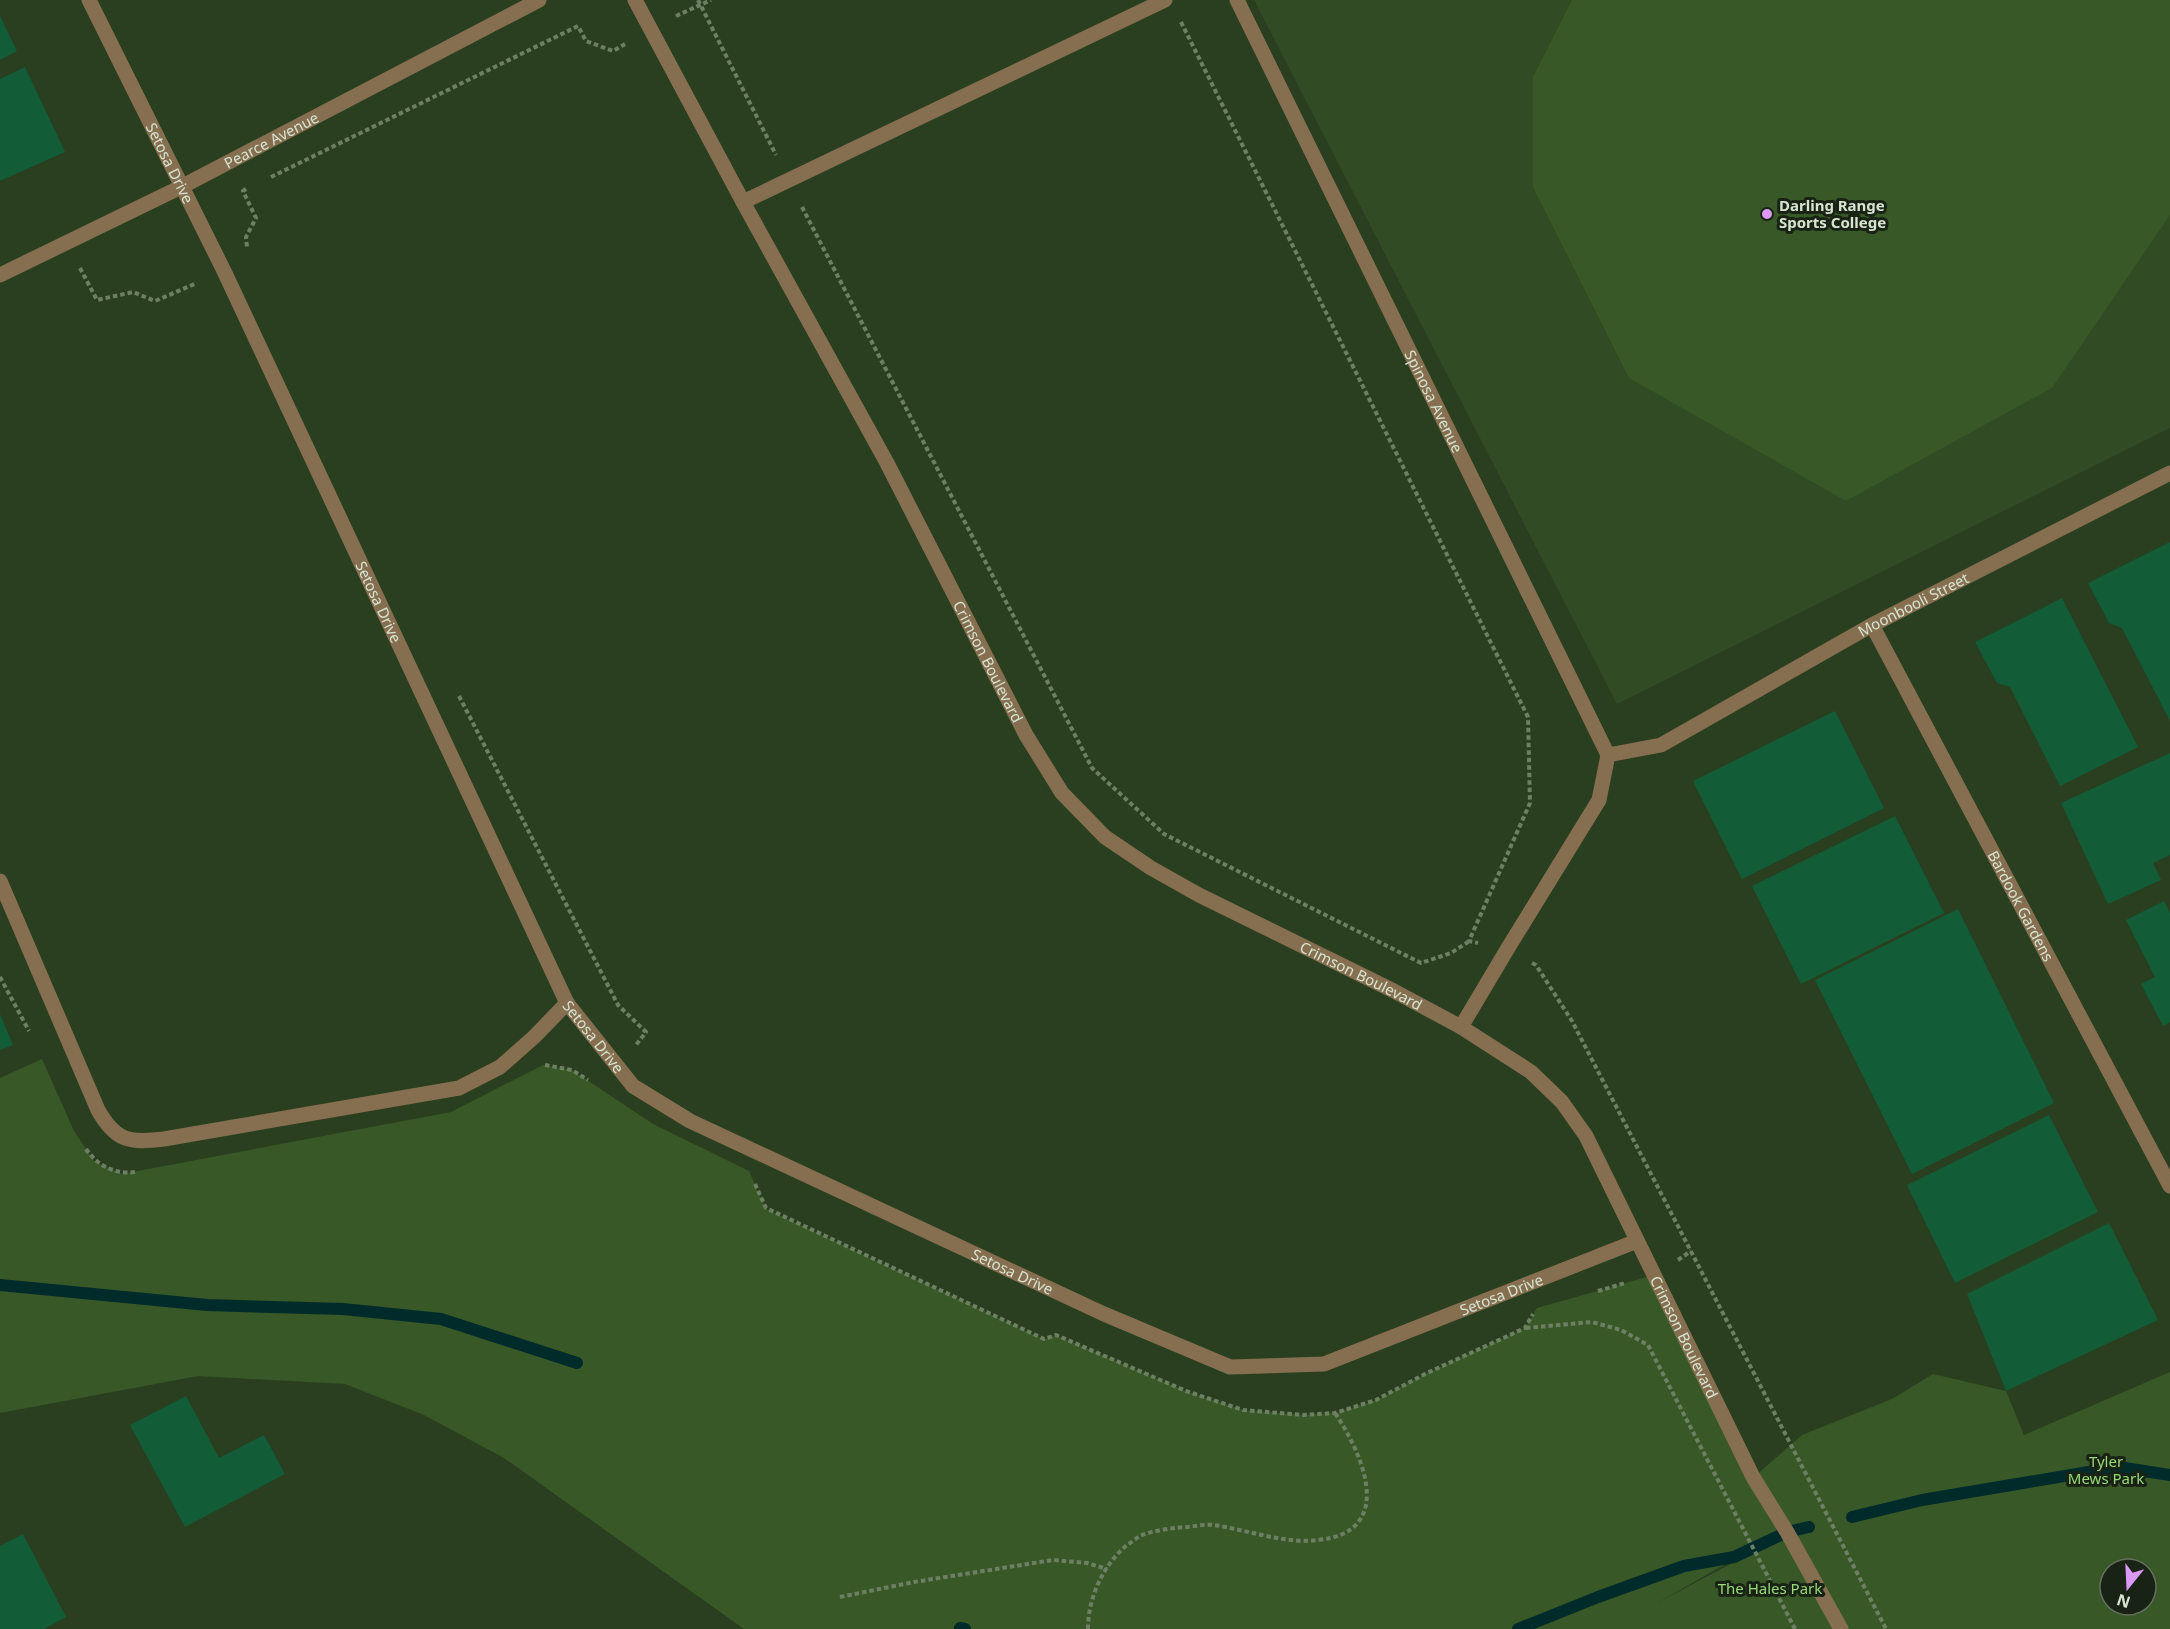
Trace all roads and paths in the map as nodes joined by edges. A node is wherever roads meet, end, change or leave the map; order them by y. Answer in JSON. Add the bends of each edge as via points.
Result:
{"nodes":[{"id":1,"x":89,"y":0,"type":"edge"},
{"id":2,"x":539,"y":0,"type":"edge"},
{"id":3,"x":635,"y":0,"type":"edge"},
{"id":4,"x":698,"y":0,"type":"edge"},
{"id":5,"x":711,"y":0,"type":"edge"},
{"id":6,"x":1165,"y":0,"type":"edge"},
{"id":7,"x":1238,"y":0,"type":"edge"},
{"id":8,"x":700,"y":5,"type":"junction"},
{"id":9,"x":1181,"y":21,"type":"dead end"},
{"id":10,"x":649,"y":29,"type":"junction"},
{"id":11,"x":264,"y":180,"type":"dead end"},
{"id":12,"x":788,"y":180,"type":"junction"},
{"id":13,"x":253,"y":186,"type":"dead end"},
{"id":14,"x":181,"y":187,"type":"junction"},
{"id":15,"x":743,"y":202,"type":"junction"},
{"id":16,"x":67,"y":242,"type":"junction"},
{"id":17,"x":224,"y":271,"type":"junction"},
{"id":18,"x":0,"y":275,"type":"edge"},
{"id":19,"x":2170,"y":473,"type":"edge"},
{"id":20,"x":1872,"y":625,"type":"junction"},
{"id":21,"x":455,"y":687,"type":"dead end"},
{"id":22,"x":1608,"y":755,"type":"junction"},
{"id":23,"x":0,"y":883,"type":"edge"},
{"id":24,"x":1468,"y":941,"type":"junction"},
{"id":25,"x":1508,"y":948,"type":"junction"},
{"id":26,"x":0,"y":976,"type":"edge"},
{"id":27,"x":567,"y":1003,"type":"junction"},
{"id":28,"x":1461,"y":1027,"type":"junction"},
{"id":29,"x":32,"y":1036,"type":"dead end"},
{"id":30,"x":543,"y":1065,"type":"dead end"},
{"id":31,"x":619,"y":1068,"type":"junction"},
{"id":32,"x":81,"y":1141,"type":"dead end"},
{"id":33,"x":144,"y":1170,"type":"dead end"},
{"id":34,"x":2170,"y":1186,"type":"edge"},
{"id":35,"x":1637,"y":1241,"type":"junction"},
{"id":36,"x":1525,"y":1328,"type":"dead end"},
{"id":37,"x":1335,"y":1413,"type":"dead end"},
{"id":38,"x":1107,"y":1569,"type":"junction"},
{"id":39,"x":840,"y":1597,"type":"dead end"},
{"id":40,"x":1088,"y":1629,"type":"edge"},
{"id":41,"x":1795,"y":1629,"type":"edge"},
{"id":42,"x":1841,"y":1629,"type":"edge"},
{"id":43,"x":1886,"y":1629,"type":"edge"}],
"edges":[{"from":1,"to":14,"type":"street","name":"Setosa Drive"},
{"from":2,"to":14,"type":"street","name":"Pearce Avenue"},
{"from":3,"to":10,"type":"street","name":"Crimson Boulevard"},
{"from":4,"to":8,"type":"path"},
{"from":5,"to":8,"type":"path"},
{"from":6,"to":12,"type":"street"},
{"from":7,"to":22,"type":"street","name":"Spinosa Avenue"},
{"from":8,"to":10,"type":"path"},
{"from":8,"to":12,"type":"path"},
{"from":9,"to":24,"type":"path","via":[[1528,717],[1530,802]]},
{"from":10,"to":11,"type":"path","via":[[614,51],[586,41],[578,26]]},
{"from":10,"to":15,"type":"street","name":"Crimson Boulevard"},
{"from":12,"to":15,"type":"street"},
{"from":12,"to":24,"type":"path","via":[[1092,768],[1164,834],[1421,963],[1451,953]]},
{"from":13,"to":17,"type":"path","via":[[243,191],[256,218],[246,237],[249,261]]},
{"from":14,"to":16,"type":"street","name":"Pearce Avenue"},
{"from":14,"to":17,"type":"street","name":"Setosa Drive"},
{"from":15,"to":28,"type":"street","name":"Crimson Boulevard","via":[[887,463],[1026,735],[1062,793],[1105,837],[1151,868]]},
{"from":16,"to":17,"type":"path","via":[[97,300],[133,292],[155,301]]},
{"from":16,"to":18,"type":"street","name":"Pearce Avenue"},
{"from":17,"to":27,"type":"street","name":"Setosa Drive"},
{"from":19,"to":20,"type":"street","name":"Moonbooli Street"},
{"from":20,"to":22,"type":"street","name":"Moonbooli Street","via":[[1661,745]]},
{"from":20,"to":34,"type":"street","name":"Bardook Gardens"},
{"from":21,"to":31,"type":"path","via":[[618,1005],[646,1032]]},
{"from":22,"to":25,"type":"street","via":[[1599,800]]},
{"from":23,"to":27,"type":"street","via":[[98,1110],[107,1126],[122,1138],[142,1142],[164,1139],[459,1088],[500,1067]]},
{"from":24,"to":25,"type":"path"},
{"from":25,"to":28,"type":"street"},
{"from":25,"to":43,"type":"path","via":[[1536,965],[1572,1020]]},
{"from":26,"to":29,"type":"path"},
{"from":27,"to":31,"type":"street","name":"Setosa Drive"},
{"from":28,"to":35,"type":"street","name":"Crimson Boulevard","via":[[1531,1072],[1562,1102],[1586,1136]]},
{"from":30,"to":31,"type":"path","via":[[572,1070],[604,1090]]},
{"from":31,"to":35,"type":"street","name":"Setosa Drive","via":[[633,1086],[690,1122],[1093,1309],[1230,1366],[1324,1364]]},
{"from":32,"to":33,"type":"path","via":[[94,1161],[122,1174]]},
{"from":35,"to":42,"type":"street","name":"Crimson Boulevard","via":[[1754,1477]]},
{"from":36,"to":41,"type":"path","via":[[1592,1322],[1621,1330],[1648,1345]]},
{"from":37,"to":38,"type":"path","via":[[1353,1443],[1366,1482],[1366,1508],[1348,1533],[1318,1540],[1287,1539],[1211,1525],[1174,1528],[1140,1535],[1115,1555]]},
{"from":38,"to":39,"type":"path","via":[[1053,1560]]},
{"from":38,"to":40,"type":"path","via":[[1099,1580],[1088,1614]]}]}
